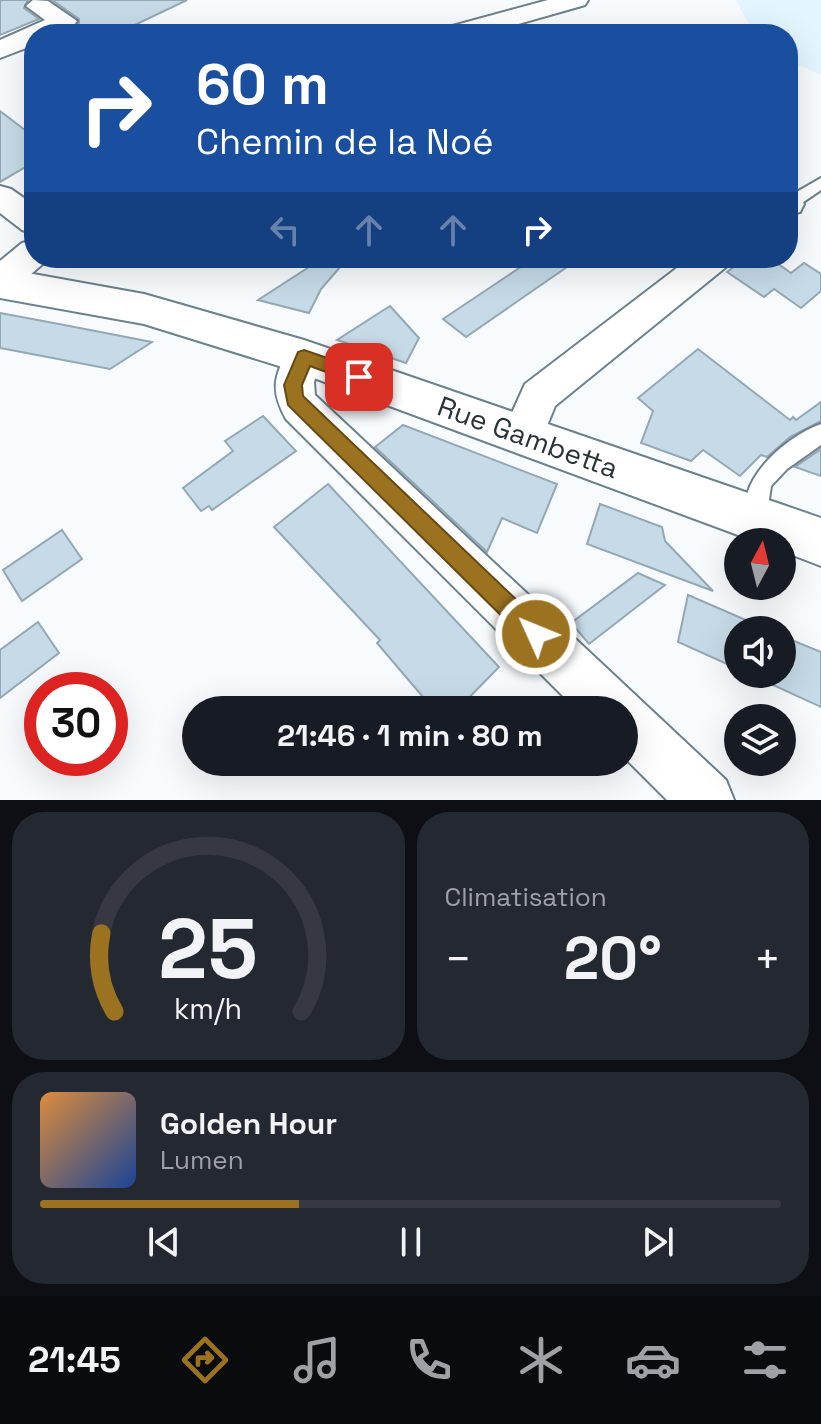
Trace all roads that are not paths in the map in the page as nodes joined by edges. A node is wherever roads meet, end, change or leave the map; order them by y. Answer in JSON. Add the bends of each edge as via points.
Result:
{"nodes":[{"id":1,"x":576,"y":0,"type":"edge"},
{"id":2,"x":39,"y":6,"type":"dead end"},
{"id":3,"x":484,"y":23,"type":"edge"},
{"id":4,"x":57,"y":24,"type":"edge"},
{"id":5,"x":24,"y":39,"type":"edge"},
{"id":6,"x":0,"y":50,"type":"edge"},
{"id":7,"x":821,"y":183,"type":"edge"},
{"id":8,"x":0,"y":197,"type":"edge"},
{"id":9,"x":798,"y":197,"type":"edge"},
{"id":10,"x":24,"y":215,"type":"edge"},
{"id":11,"x":24,"y":261,"type":"edge"},
{"id":12,"x":701,"y":268,"type":"edge"},
{"id":13,"x":0,"y":282,"type":"edge"},
{"id":14,"x":304,"y":357,"type":"junction"},
{"id":15,"x":821,"y":433,"type":"edge"},
{"id":16,"x":523,"y":435,"type":"junction"},
{"id":17,"x":757,"y":519,"type":"junction"},
{"id":18,"x":821,"y":542,"type":"edge"},
{"id":19,"x":599,"y":696,"type":"edge"},
{"id":20,"x":638,"y":734,"type":"edge"},
{"id":21,"x":706,"y":800,"type":"edge"}],
"edges":[{"from":1,"to":3,"type":"street"},
{"from":2,"to":4,"type":"street","via":[[64,21]]},
{"from":5,"to":6,"type":"street"},
{"from":7,"to":9,"type":"lane"},
{"from":8,"to":10,"type":"street"},
{"from":11,"to":13,"type":"street"},
{"from":12,"to":16,"type":"street","via":[[539,396]]},
{"from":13,"to":14,"type":"main road","name":"Rue Gambetta","via":[[144,309]]},
{"from":14,"to":16,"type":"main road","name":"Rue Gambetta"},
{"from":14,"to":19,"type":"street","via":[[293,385],[300,407]]},
{"from":15,"to":17,"type":"lane","via":[[761,482]]},
{"from":16,"to":17,"type":"main road","name":"Rue Gambetta"},
{"from":17,"to":18,"type":"main road","name":"Rue Gambetta"},
{"from":20,"to":21,"type":"street"}]}
